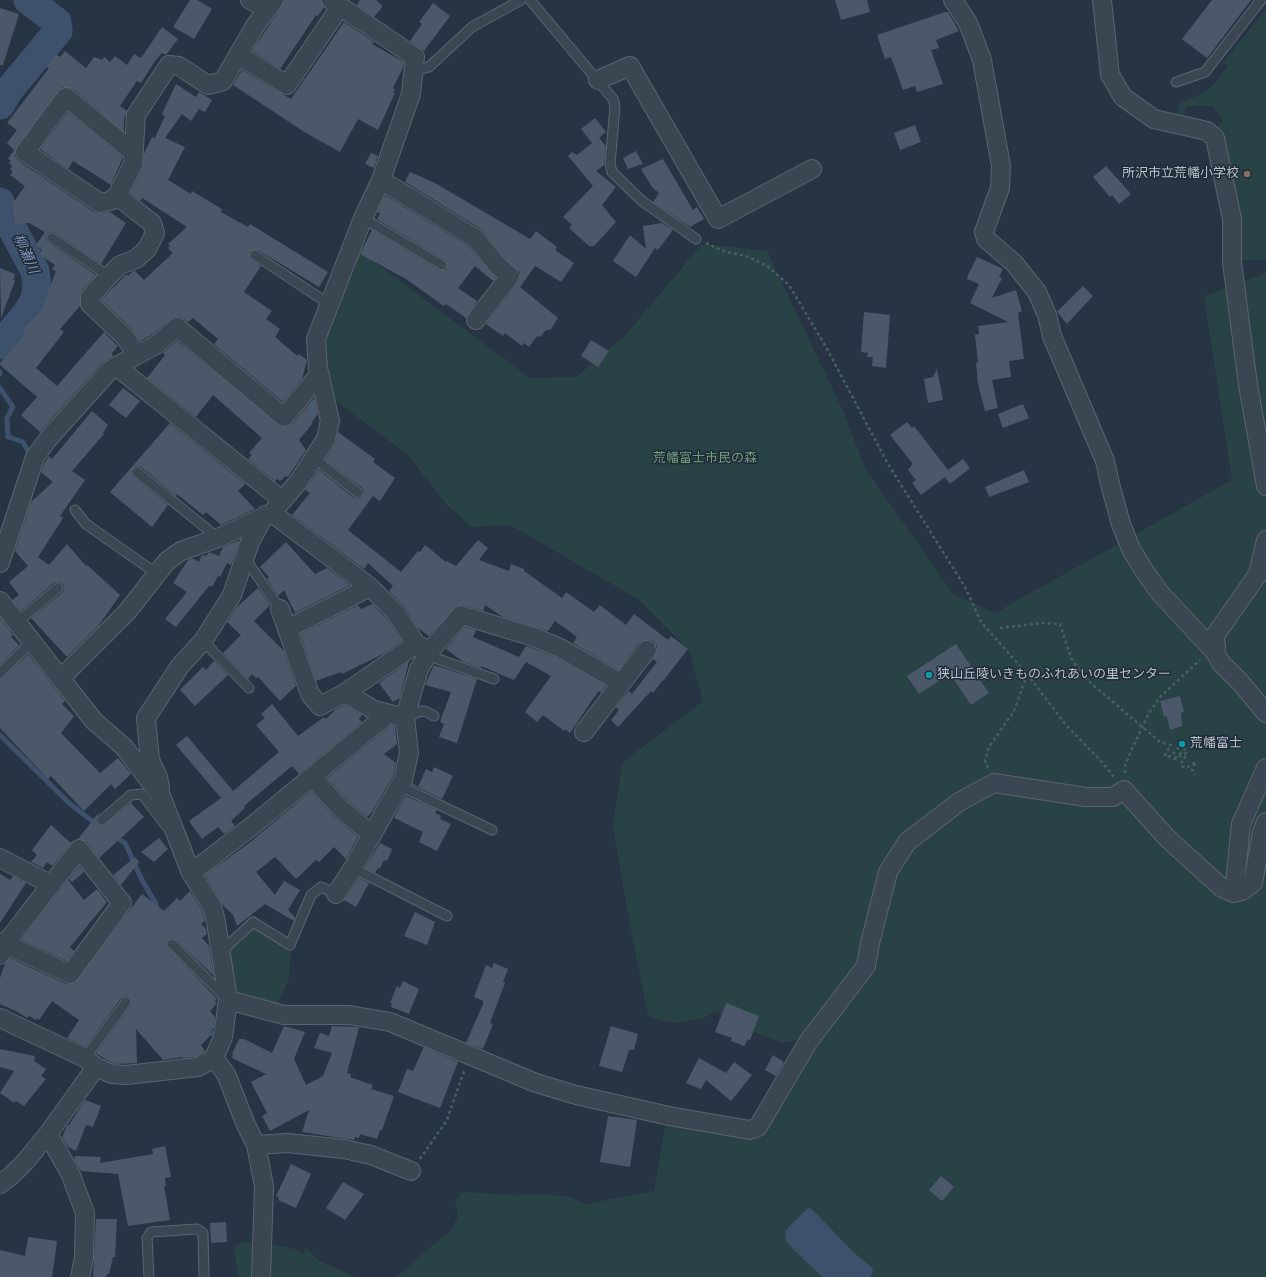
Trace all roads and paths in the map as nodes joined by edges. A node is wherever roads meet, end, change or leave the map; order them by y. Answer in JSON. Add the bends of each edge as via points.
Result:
{"nodes":[{"id":1,"x":250,"y":0,"type":"edge"},
{"id":2,"x":521,"y":0,"type":"edge"},
{"id":3,"x":530,"y":0,"type":"edge"},
{"id":4,"x":953,"y":0,"type":"edge"},
{"id":5,"x":1102,"y":0,"type":"edge"},
{"id":6,"x":1261,"y":0,"type":"edge"},
{"id":7,"x":335,"y":3,"type":"edge"},
{"id":8,"x":271,"y":5,"type":"edge"},
{"id":9,"x":238,"y":55,"type":"junction"},
{"id":10,"x":414,"y":71,"type":"junction"},
{"id":11,"x":598,"y":80,"type":"junction"},
{"id":12,"x":1176,"y":82,"type":"dead end"},
{"id":13,"x":134,"y":153,"type":"junction"},
{"id":14,"x":812,"y":169,"type":"dead end"},
{"id":15,"x":381,"y":180,"type":"junction"},
{"id":16,"x":117,"y":196,"type":"junction"},
{"id":17,"x":364,"y":218,"type":"junction"},
{"id":18,"x":52,"y":238,"type":"dead end"},
{"id":19,"x":696,"y":239,"type":"joint"},
{"id":20,"x":255,"y":255,"type":"dead end"},
{"id":21,"x":442,"y":265,"type":"dead end"},
{"id":22,"x":109,"y":276,"type":"junction"},
{"id":23,"x":329,"y":304,"type":"junction"},
{"id":24,"x":476,"y":320,"type":"dead end"},
{"id":25,"x":138,"y":355,"type":"junction"},
{"id":26,"x":116,"y":366,"type":"junction"},
{"id":27,"x":319,"y":375,"type":"junction"},
{"id":28,"x":315,"y":459,"type":"junction"},
{"id":29,"x":137,"y":472,"type":"dead end"},
{"id":30,"x":1266,"y":486,"type":"edge"},
{"id":31,"x":358,"y":493,"type":"dead end"},
{"id":32,"x":273,"y":509,"type":"junction"},
{"id":33,"x":75,"y":510,"type":"dead end"},
{"id":34,"x":218,"y":538,"type":"junction"},
{"id":35,"x":1266,"y":540,"type":"edge"},
{"id":36,"x":245,"y":558,"type":"junction"},
{"id":37,"x":0,"y":563,"type":"edge"},
{"id":38,"x":157,"y":574,"type":"junction"},
{"id":39,"x":370,"y":587,"type":"junction"},
{"id":40,"x":58,"y":588,"type":"dead end"},
{"id":41,"x":0,"y":601,"type":"edge"},
{"id":42,"x":280,"y":609,"type":"joint"},
{"id":43,"x":16,"y":623,"type":"junction"},
{"id":44,"x":1000,"y":628,"type":"dead end"},
{"id":45,"x":287,"y":629,"type":"junction"},
{"id":46,"x":32,"y":641,"type":"junction"},
{"id":47,"x":203,"y":641,"type":"junction"},
{"id":48,"x":424,"y":650,"type":"junction"},
{"id":49,"x":647,"y":650,"type":"dead end"},
{"id":50,"x":1214,"y":652,"type":"junction"},
{"id":51,"x":0,"y":673,"type":"edge"},
{"id":52,"x":1027,"y":674,"type":"junction"},
{"id":53,"x":61,"y":678,"type":"junction"},
{"id":54,"x":494,"y":679,"type":"dead end"},
{"id":55,"x":621,"y":683,"type":"junction"},
{"id":56,"x":249,"y":688,"type":"dead end"},
{"id":57,"x":345,"y":693,"type":"junction"},
{"id":58,"x":1266,"y":713,"type":"edge"},
{"id":59,"x":397,"y":715,"type":"junction"},
{"id":60,"x":434,"y":716,"type":"dead end"},
{"id":61,"x":1143,"y":726,"type":"junction"},
{"id":62,"x":584,"y":732,"type":"dead end"},
{"id":63,"x":1266,"y":768,"type":"edge"},
{"id":64,"x":1194,"y":775,"type":"dead end"},
{"id":65,"x":312,"y":777,"type":"junction"},
{"id":66,"x":994,"y":783,"type":"junction"},
{"id":67,"x":400,"y":786,"type":"junction"},
{"id":68,"x":1124,"y":790,"type":"junction"},
{"id":69,"x":161,"y":796,"type":"junction"},
{"id":70,"x":102,"y":820,"type":"dead end"},
{"id":71,"x":1266,"y":822,"type":"edge"},
{"id":72,"x":492,"y":830,"type":"dead end"},
{"id":73,"x":372,"y":835,"type":"junction"},
{"id":74,"x":178,"y":842,"type":"junction"},
{"id":75,"x":0,"y":858,"type":"edge"},
{"id":76,"x":353,"y":868,"type":"junction"},
{"id":77,"x":191,"y":873,"type":"junction"},
{"id":78,"x":52,"y":885,"type":"junction"},
{"id":79,"x":1234,"y":893,"type":"junction"},
{"id":80,"x":336,"y":894,"type":"joint"},
{"id":81,"x":447,"y":916,"type":"dead end"},
{"id":82,"x":172,"y":944,"type":"dead end"},
{"id":83,"x":2,"y":947,"type":"edge"},
{"id":84,"x":220,"y":953,"type":"junction"},
{"id":85,"x":228,"y":1000,"type":"junction"},
{"id":86,"x":126,"y":1002,"type":"dead end"},
{"id":87,"x":0,"y":1018,"type":"edge"},
{"id":88,"x":469,"y":1055,"type":"junction"},
{"id":89,"x":214,"y":1058,"type":"junction"},
{"id":90,"x":91,"y":1063,"type":"junction"},
{"id":91,"x":48,"y":1134,"type":"junction"},
{"id":92,"x":256,"y":1145,"type":"junction"},
{"id":93,"x":412,"y":1171,"type":"joint"},
{"id":94,"x":0,"y":1184,"type":"edge"},
{"id":95,"x":80,"y":1277,"type":"edge"},
{"id":96,"x":149,"y":1277,"type":"edge"},
{"id":97,"x":204,"y":1277,"type":"edge"},
{"id":98,"x":261,"y":1277,"type":"edge"}],
"edges":[{"from":1,"to":8,"type":"street"},
{"from":2,"to":10,"type":"lane","via":[[472,27],[429,67]]},
{"from":3,"to":11,"type":"lane"},
{"from":4,"to":50,"type":"street","via":[[968,23],[982,60],[1001,166],[1000,188],[984,232],[986,239],[1014,263],[1037,292],[1047,315],[1052,336],[1105,460],[1121,524],[1131,549],[1160,593]]},
{"from":5,"to":30,"type":"street","via":[[1110,75],[1123,97],[1154,119],[1207,131],[1215,138],[1232,219],[1232,262],[1248,385]]},
{"from":6,"to":12,"type":"lane","via":[[1205,72]]},
{"from":7,"to":9,"type":"street","via":[[287,85]]},
{"from":7,"to":10,"type":"street","via":[[415,57]]},
{"from":8,"to":9,"type":"street"},
{"from":9,"to":13,"type":"street","via":[[223,81],[208,85],[179,66],[169,65],[136,115]]},
{"from":10,"to":15,"type":"street","via":[[411,94]]},
{"from":11,"to":14,"type":"street","via":[[630,66],[718,219]]},
{"from":11,"to":19,"type":"lane","via":[[613,99],[615,106],[610,164],[612,172],[642,201]]},
{"from":13,"to":16,"type":"street","via":[[133,164]]},
{"from":13,"to":16,"type":"street","via":[[66,97],[25,152],[100,203]]},
{"from":15,"to":17,"type":"street"},
{"from":15,"to":24,"type":"street","via":[[476,238],[498,266],[510,276]]},
{"from":16,"to":22,"type":"street","via":[[152,223],[155,233],[147,249],[136,259],[120,265]]},
{"from":17,"to":21,"type":"lane"},
{"from":17,"to":23,"type":"street"},
{"from":18,"to":22,"type":"lane"},
{"from":19,"to":52,"type":"path","via":[[767,266],[789,286],[826,347],[888,464],[965,587],[981,622]]},
{"from":20,"to":23,"type":"lane"},
{"from":22,"to":25,"type":"street","via":[[90,297],[90,304],[125,337]]},
{"from":23,"to":27,"type":"street","via":[[316,339]]},
{"from":25,"to":26,"type":"street"},
{"from":25,"to":27,"type":"street","via":[[156,345],[177,327],[284,417]]},
{"from":26,"to":32,"type":"street"},
{"from":26,"to":37,"type":"street","via":[[78,405],[35,457]]},
{"from":27,"to":28,"type":"street","via":[[330,421],[326,439]]},
{"from":28,"to":31,"type":"lane"},
{"from":28,"to":32,"type":"street"},
{"from":29,"to":34,"type":"lane"},
{"from":32,"to":34,"type":"street"},
{"from":32,"to":36,"type":"street","via":[[250,542]]},
{"from":32,"to":39,"type":"street"},
{"from":33,"to":38,"type":"lane","via":[[86,524]]},
{"from":34,"to":38,"type":"street","via":[[181,551],[167,561]]},
{"from":35,"to":50,"type":"street","via":[[1258,574],[1214,637]]},
{"from":36,"to":42,"type":"lane"},
{"from":36,"to":47,"type":"street","via":[[232,595]]},
{"from":38,"to":53,"type":"street","via":[[127,612]]},
{"from":39,"to":45,"type":"street"},
{"from":39,"to":48,"type":"street","via":[[396,613]]},
{"from":40,"to":43,"type":"lane"},
{"from":41,"to":43,"type":"street"},
{"from":42,"to":45,"type":"street"},
{"from":43,"to":46,"type":"street"},
{"from":44,"to":61,"type":"path","via":[[1043,623],[1060,624],[1071,658],[1085,678]]},
{"from":45,"to":57,"type":"street","via":[[310,694],[320,706]]},
{"from":46,"to":51,"type":"lane"},
{"from":46,"to":53,"type":"street"},
{"from":47,"to":56,"type":"lane"},
{"from":47,"to":69,"type":"street","via":[[180,666],[146,718],[150,760],[158,777]]},
{"from":48,"to":54,"type":"lane"},
{"from":48,"to":55,"type":"street","via":[[461,615],[560,648]]},
{"from":48,"to":57,"type":"street"},
{"from":48,"to":59,"type":"street","via":[[419,669]]},
{"from":49,"to":55,"type":"street"},
{"from":50,"to":58,"type":"street"},
{"from":50,"to":61,"type":"path","via":[[1201,659],[1160,698]]},
{"from":52,"to":66,"type":"path","via":[[1014,711],[989,747],[985,760]]},
{"from":52,"to":68,"type":"path","via":[[1066,725],[1101,761]]},
{"from":53,"to":69,"type":"street","via":[[94,721],[124,747]]},
{"from":55,"to":62,"type":"street"},
{"from":57,"to":59,"type":"street","via":[[374,710]]},
{"from":59,"to":60,"type":"lane","via":[[420,711]]},
{"from":59,"to":65,"type":"street"},
{"from":59,"to":67,"type":"street","via":[[409,753]]},
{"from":61,"to":64,"type":"path","via":[[1160,742],[1171,745],[1165,756],[1167,757],[1184,745],[1184,750],[1173,760],[1186,753],[1182,766],[1186,768],[1196,762],[1192,770]]},
{"from":61,"to":68,"type":"path","via":[[1125,766]]},
{"from":63,"to":79,"type":"street","via":[[1241,824]]},
{"from":65,"to":73,"type":"street","via":[[342,810]]},
{"from":65,"to":77,"type":"street"},
{"from":66,"to":68,"type":"street","via":[[1086,797],[1113,797]]},
{"from":66,"to":88,"type":"street","via":[[959,802],[908,842],[888,872],[866,966],[808,1042],[758,1127],[750,1130],[669,1116],[576,1095],[536,1083]]},
{"from":67,"to":72,"type":"lane"},
{"from":67,"to":73,"type":"street"},
{"from":68,"to":79,"type":"street","via":[[1167,838],[1222,888]]},
{"from":69,"to":74,"type":"street"},
{"from":70,"to":74,"type":"lane","via":[[131,795],[142,794]]},
{"from":71,"to":79,"type":"street","via":[[1253,883]]},
{"from":73,"to":76,"type":"street"},
{"from":74,"to":77,"type":"street"},
{"from":75,"to":78,"type":"street"},
{"from":76,"to":80,"type":"street"},
{"from":76,"to":81,"type":"lane"},
{"from":77,"to":84,"type":"street","via":[[212,906]]},
{"from":78,"to":83,"type":"street"},
{"from":78,"to":83,"type":"street","via":[[80,849],[122,903],[70,974]]},
{"from":80,"to":84,"type":"lane","via":[[321,887],[311,895],[290,945],[253,922]]},
{"from":82,"to":85,"type":"lane"},
{"from":84,"to":85,"type":"street"},
{"from":85,"to":88,"type":"street","via":[[284,1014],[349,1015],[390,1022]]},
{"from":85,"to":89,"type":"street","via":[[223,1037]]},
{"from":86,"to":90,"type":"lane"},
{"from":87,"to":90,"type":"street"},
{"from":88,"to":93,"type":"path","via":[[447,1120]]},
{"from":89,"to":90,"type":"street","via":[[198,1067],[126,1075],[112,1074]]},
{"from":89,"to":92,"type":"street","via":[[226,1074]]},
{"from":90,"to":91,"type":"street"},
{"from":91,"to":94,"type":"street","via":[[25,1162]]},
{"from":91,"to":95,"type":"street","via":[[70,1173],[86,1212],[84,1258]]},
{"from":92,"to":93,"type":"street","via":[[288,1143],[344,1149],[371,1155]]},
{"from":92,"to":98,"type":"street","via":[[264,1186]]},
{"from":96,"to":97,"type":"lane","via":[[147,1238],[151,1232],[197,1229],[203,1233]]}]}
